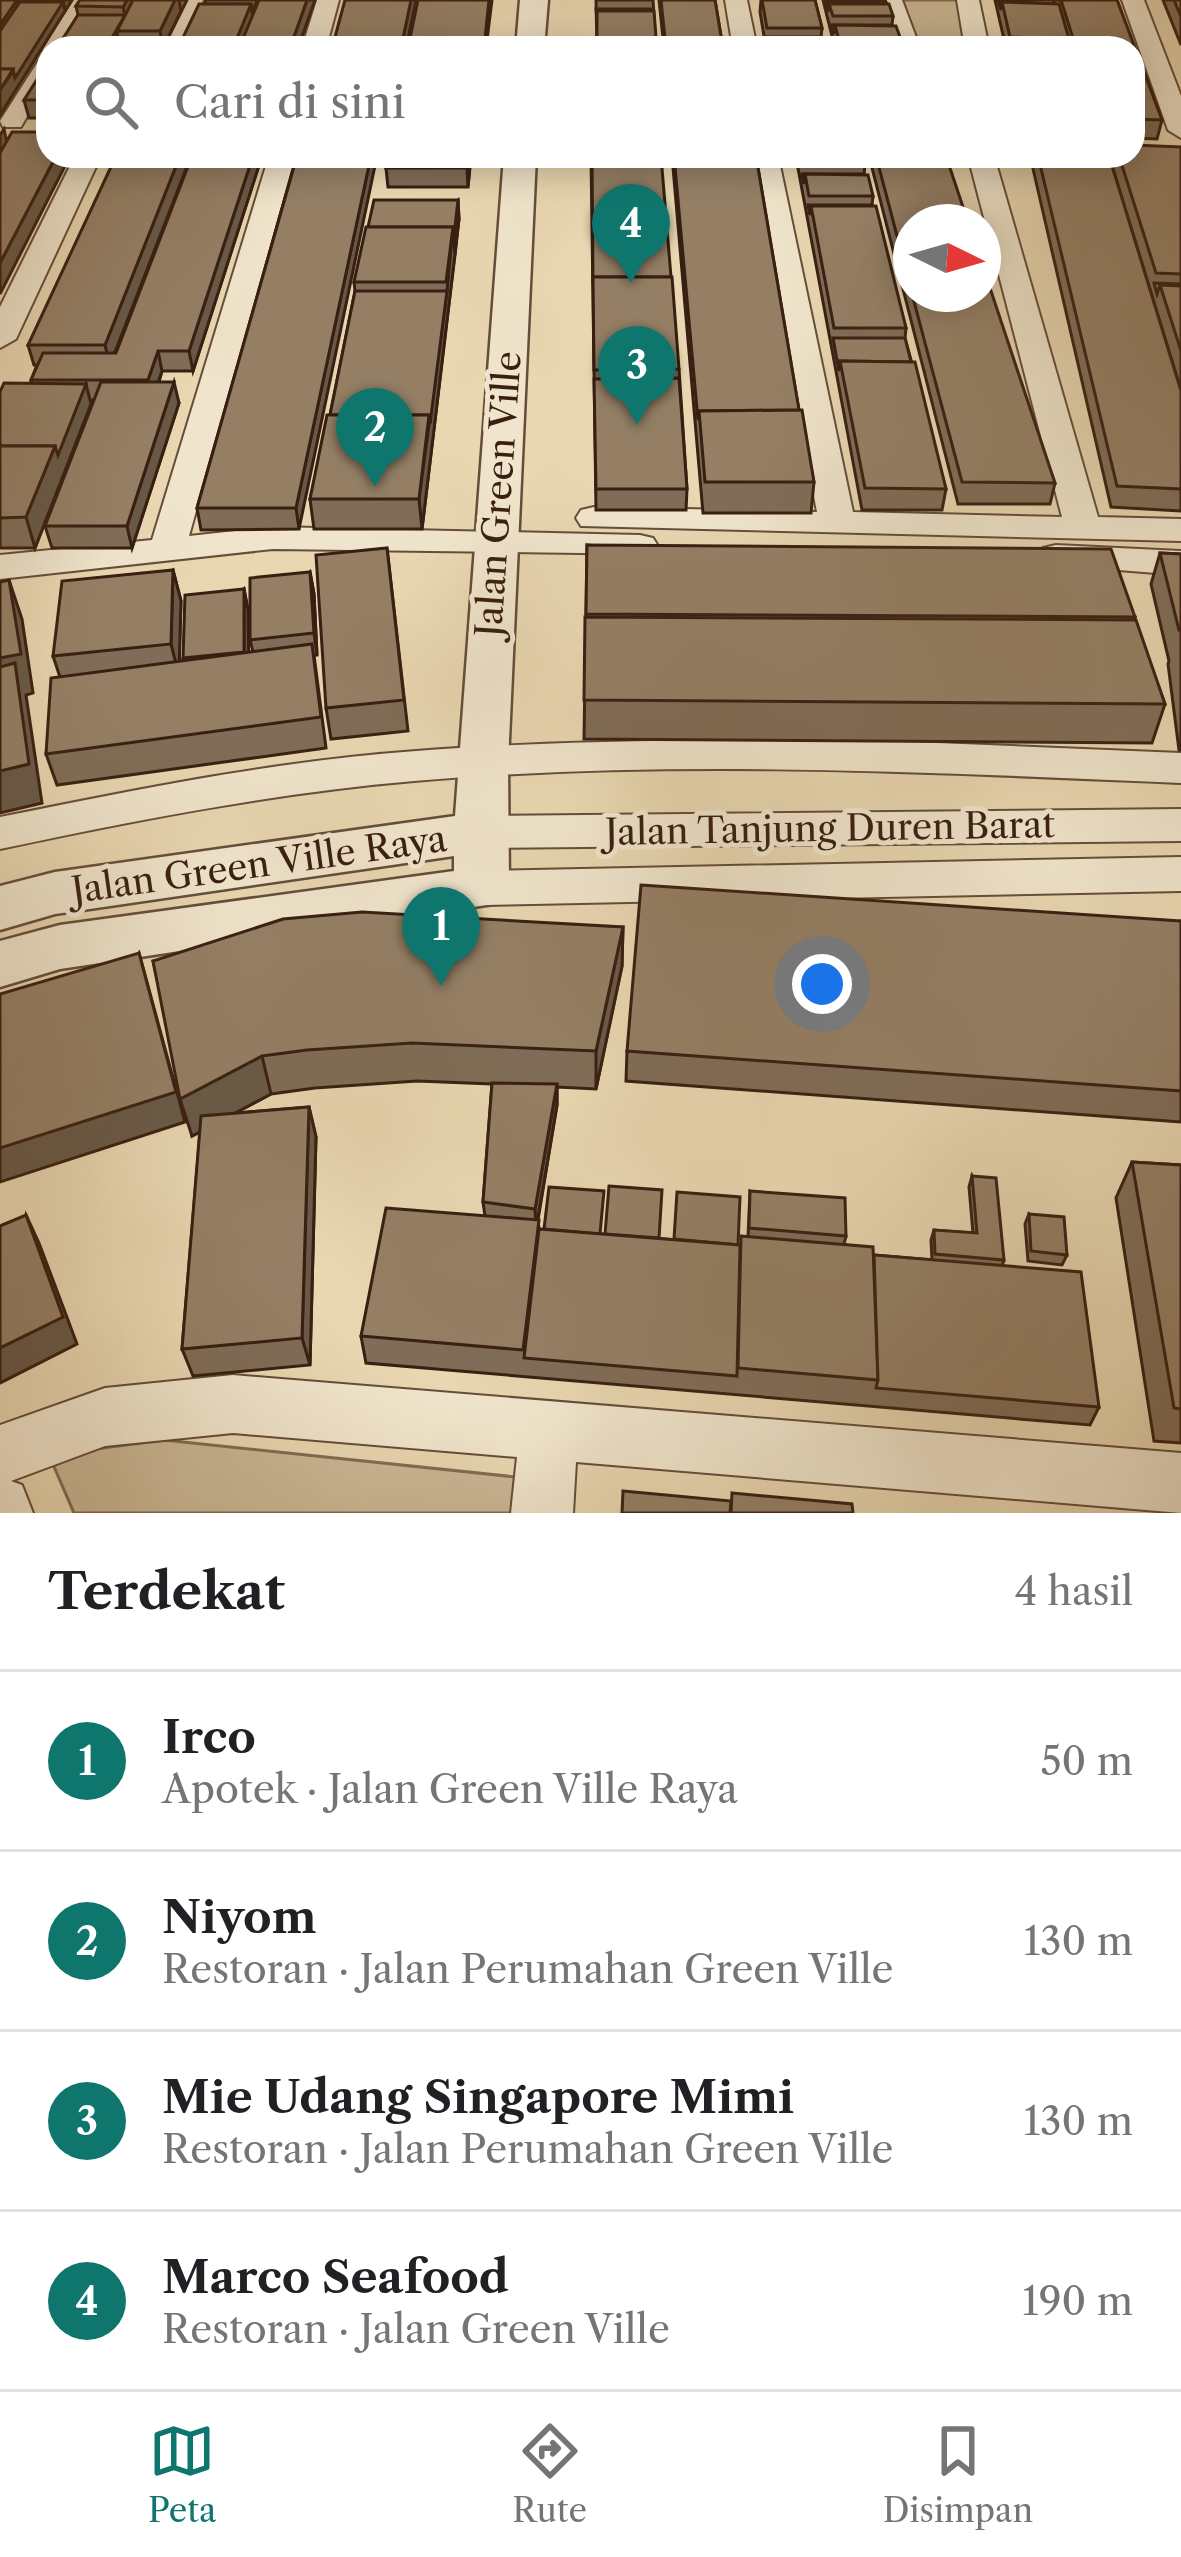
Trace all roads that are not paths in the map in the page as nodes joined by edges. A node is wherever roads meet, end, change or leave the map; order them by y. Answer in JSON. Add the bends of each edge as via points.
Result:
{"nodes":[{"id":1,"x":80,"y":0,"type":"edge"},
{"id":2,"x":192,"y":0,"type":"edge"},
{"id":3,"x":328,"y":0,"type":"edge"},
{"id":4,"x":535,"y":0,"type":"edge"},
{"id":5,"x":736,"y":0,"type":"edge"},
{"id":6,"x":891,"y":0,"type":"edge"},
{"id":7,"x":968,"y":0,"type":"edge"},
{"id":8,"x":1133,"y":0,"type":"edge"},
{"id":9,"x":60,"y":36,"type":"edge"},
{"id":10,"x":176,"y":36,"type":"edge"},
{"id":11,"x":318,"y":36,"type":"edge"},
{"id":12,"x":531,"y":36,"type":"edge"},
{"id":13,"x":743,"y":36,"type":"edge"},
{"id":14,"x":904,"y":36,"type":"edge"},
{"id":15,"x":974,"y":36,"type":"edge"},
{"id":16,"x":1144,"y":36,"type":"edge"},
{"id":17,"x":1145,"y":40,"type":"edge"},
{"id":18,"x":36,"y":86,"type":"edge"},
{"id":19,"x":18,"y":128,"type":"edge"},
{"id":20,"x":1176,"y":144,"type":"edge"},
{"id":21,"x":82,"y":168,"type":"edge"},
{"id":22,"x":279,"y":168,"type":"edge"},
{"id":23,"x":519,"y":168,"type":"edge"},
{"id":24,"x":767,"y":168,"type":"edge"},
{"id":25,"x":984,"y":168,"type":"edge"},
{"id":26,"x":0,"y":339,"type":"edge"},
{"id":27,"x":837,"y":522,"type":"junction"},
{"id":28,"x":1083,"y":527,"type":"junction"},
{"id":29,"x":495,"y":529,"type":"junction"},
{"id":30,"x":1181,"y":530,"type":"edge"},
{"id":31,"x":181,"y":551,"type":"junction"},
{"id":32,"x":1181,"y":563,"type":"edge"},
{"id":33,"x":0,"y":567,"type":"edge"},
{"id":34,"x":0,"y":587,"type":"edge"},
{"id":35,"x":482,"y":762,"type":"junction"},
{"id":36,"x":1181,"y":768,"type":"edge"},
{"id":37,"x":1181,"y":825,"type":"edge"},
{"id":38,"x":480,"y":832,"type":"junction"},
{"id":39,"x":0,"y":833,"type":"edge"},
{"id":40,"x":1181,"y":874,"type":"edge"},
{"id":41,"x":482,"y":888,"type":"junction"},
{"id":42,"x":0,"y":908,"type":"edge"},
{"id":43,"x":0,"y":964,"type":"edge"},
{"id":44,"x":549,"y":1428,"type":"junction"},
{"id":45,"x":0,"y":1455,"type":"edge"},
{"id":46,"x":1181,"y":1484,"type":"edge"},
{"id":47,"x":542,"y":1513,"type":"edge"}],
"edges":[{"from":1,"to":9,"type":"street"},
{"from":2,"to":10,"type":"street"},
{"from":3,"to":11,"type":"street"},
{"from":4,"to":12,"type":"street"},
{"from":5,"to":13,"type":"street"},
{"from":6,"to":14,"type":"street"},
{"from":7,"to":15,"type":"street"},
{"from":8,"to":16,"type":"street"},
{"from":17,"to":20,"type":"street"},
{"from":18,"to":19,"type":"street"},
{"from":21,"to":26,"type":"street"},
{"from":22,"to":31,"type":"street"},
{"from":23,"to":29,"type":"street","name":"Jalan Green Ville"},
{"from":24,"to":27,"type":"street"},
{"from":25,"to":28,"type":"street"},
{"from":27,"to":28,"type":"street"},
{"from":27,"to":29,"type":"street"},
{"from":28,"to":30,"type":"street"},
{"from":29,"to":31,"type":"street","via":[[327,538],[314,553]]},
{"from":29,"to":32,"type":"street"},
{"from":29,"to":35,"type":"street","name":"Jalan Green Ville"},
{"from":31,"to":33,"type":"street"},
{"from":31,"to":34,"type":"street"},
{"from":35,"to":36,"type":"street","via":[[838,754]]},
{"from":35,"to":38,"type":"street","name":"Jalan Green Ville"},
{"from":35,"to":39,"type":"street","via":[[199,792]]},
{"from":37,"to":38,"type":"street","name":"Jalan Tanjung Duren Barat"},
{"from":38,"to":41,"type":"street","name":"Jalan Green Ville Raya"},
{"from":38,"to":42,"type":"street","name":"Jalan Green Ville Raya","via":[[55,893]]},
{"from":40,"to":41,"type":"street","name":"Jalan Tanjung Duren Barat"},
{"from":41,"to":43,"type":"street","name":"Jalan Green Ville Raya","via":[[60,947]]},
{"from":44,"to":45,"type":"street","via":[[233,1404],[105,1417]]},
{"from":44,"to":46,"type":"street"},
{"from":44,"to":47,"type":"street"}]}
